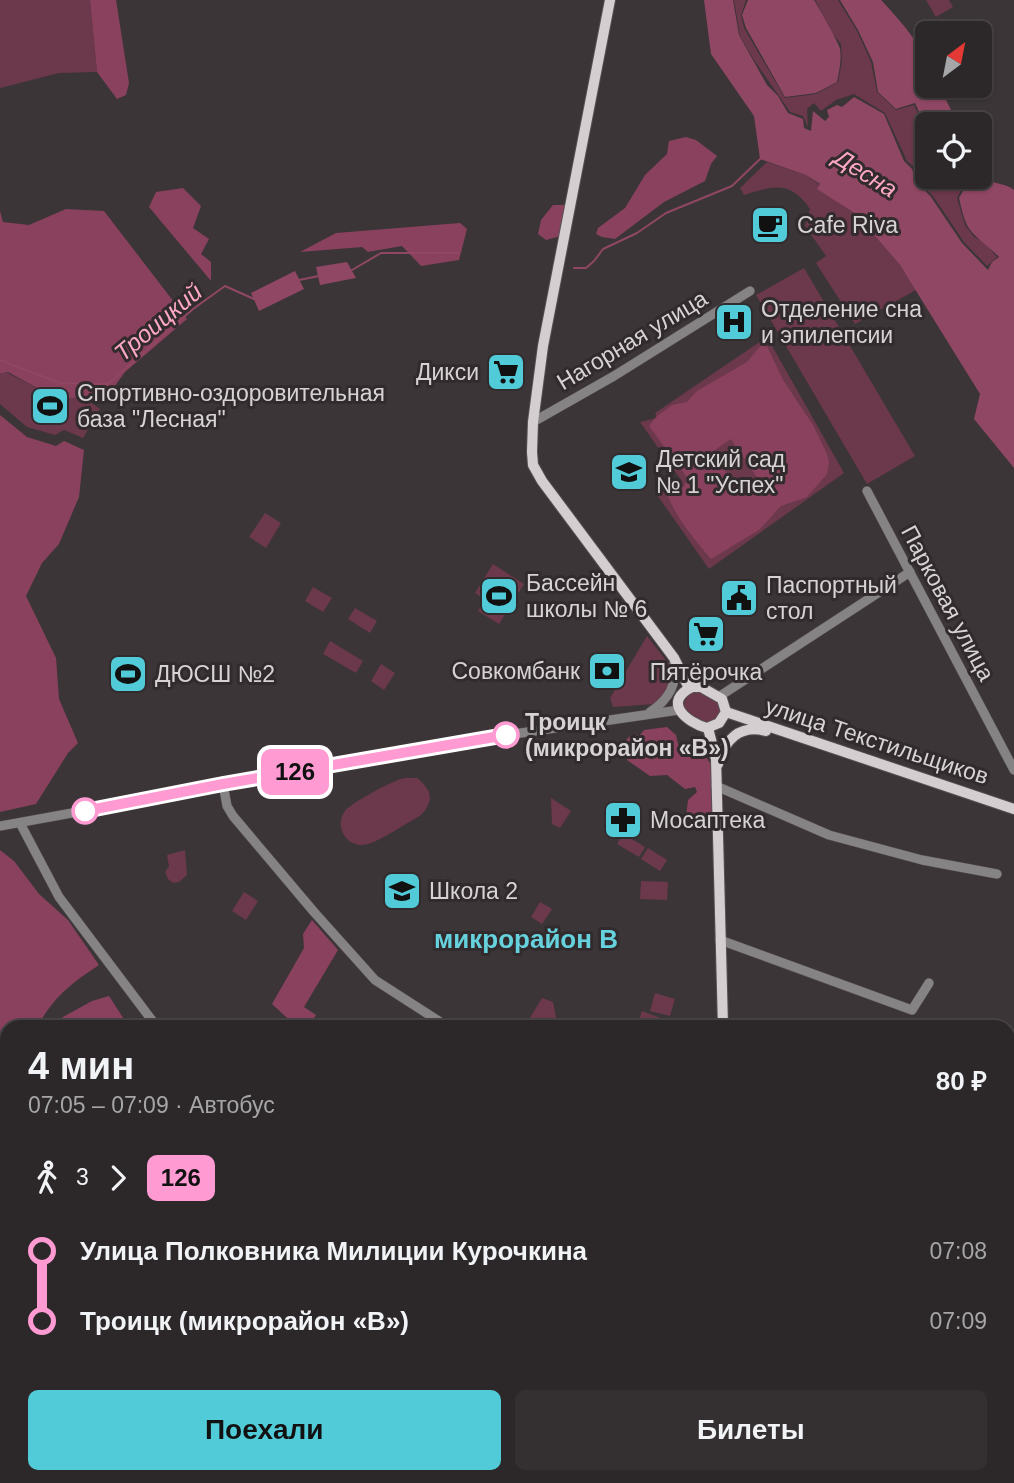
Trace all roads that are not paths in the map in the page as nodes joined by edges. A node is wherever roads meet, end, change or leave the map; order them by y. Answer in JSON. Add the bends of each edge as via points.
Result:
{"nodes":[{"id":1,"x":610,"y":0,"type":"edge"},
{"id":2,"x":750,"y":291,"type":"dead end"},
{"id":3,"x":533,"y":422,"type":"junction"},
{"id":4,"x":867,"y":491,"type":"dead end"},
{"id":5,"x":910,"y":572,"type":"junction"},
{"id":6,"x":674,"y":658,"type":"junction"},
{"id":7,"x":689,"y":688,"type":"junction"},
{"id":8,"x":720,"y":696,"type":"junction"},
{"id":9,"x":680,"y":710,"type":"junction"},
{"id":10,"x":726,"y":712,"type":"junction"},
{"id":11,"x":648,"y":713,"type":"junction"},
{"id":12,"x":708,"y":728,"type":"junction"},
{"id":13,"x":790,"y":734,"type":"junction"},
{"id":14,"x":716,"y":770,"type":"junction"},
{"id":15,"x":1014,"y":770,"type":"edge"},
{"id":16,"x":223,"y":784,"type":"junction"},
{"id":17,"x":716,"y":786,"type":"junction"},
{"id":18,"x":1014,"y":809,"type":"edge"},
{"id":19,"x":20,"y":823,"type":"junction"},
{"id":20,"x":0,"y":826,"type":"edge"},
{"id":21,"x":997,"y":874,"type":"dead end"},
{"id":22,"x":720,"y":940,"type":"junction"},
{"id":23,"x":929,"y":983,"type":"dead end"},
{"id":24,"x":152,"y":1020,"type":"edge"},
{"id":25,"x":438,"y":1020,"type":"edge"},
{"id":26,"x":723,"y":1020,"type":"edge"}],
"edges":[{"from":1,"to":3,"type":"main road","via":[[542,346]]},
{"from":2,"to":3,"type":"street","name":"Нагорная улица"},
{"from":3,"to":6,"type":"main road","via":[[533,465],[542,481]]},
{"from":4,"to":5,"type":"street","name":"Парковая улица"},
{"from":5,"to":8,"type":"street"},
{"from":5,"to":15,"type":"street","name":"Парковая улица"},
{"from":6,"to":7,"type":"main road"},
{"from":6,"to":11,"type":"street","via":[[672,690]]},
{"from":7,"to":8,"type":"main road","via":[[701,687]]},
{"from":7,"to":9,"type":"main road","via":[[679,700]]},
{"from":8,"to":10,"type":"main road"},
{"from":9,"to":11,"type":"street"},
{"from":9,"to":12,"type":"main road","via":[[687,719]]},
{"from":10,"to":12,"type":"main road","via":[[722,721]]},
{"from":10,"to":13,"type":"main road","name":"улица Текстильщиков"},
{"from":11,"to":16,"type":"street"},
{"from":12,"to":14,"type":"main road"},
{"from":13,"to":14,"type":"main road","via":[[755,728],[738,732],[725,744]]},
{"from":13,"to":18,"type":"main road","name":"улица Текстильщиков"},
{"from":14,"to":17,"type":"main road"},
{"from":16,"to":19,"type":"street"},
{"from":16,"to":25,"type":"street","via":[[233,816],[375,980]]},
{"from":17,"to":21,"type":"street","via":[[829,835]]},
{"from":17,"to":22,"type":"main road"},
{"from":19,"to":20,"type":"street"},
{"from":19,"to":24,"type":"street","via":[[59,897]]},
{"from":22,"to":23,"type":"street","via":[[912,1010]]},
{"from":22,"to":26,"type":"main road"}]}
